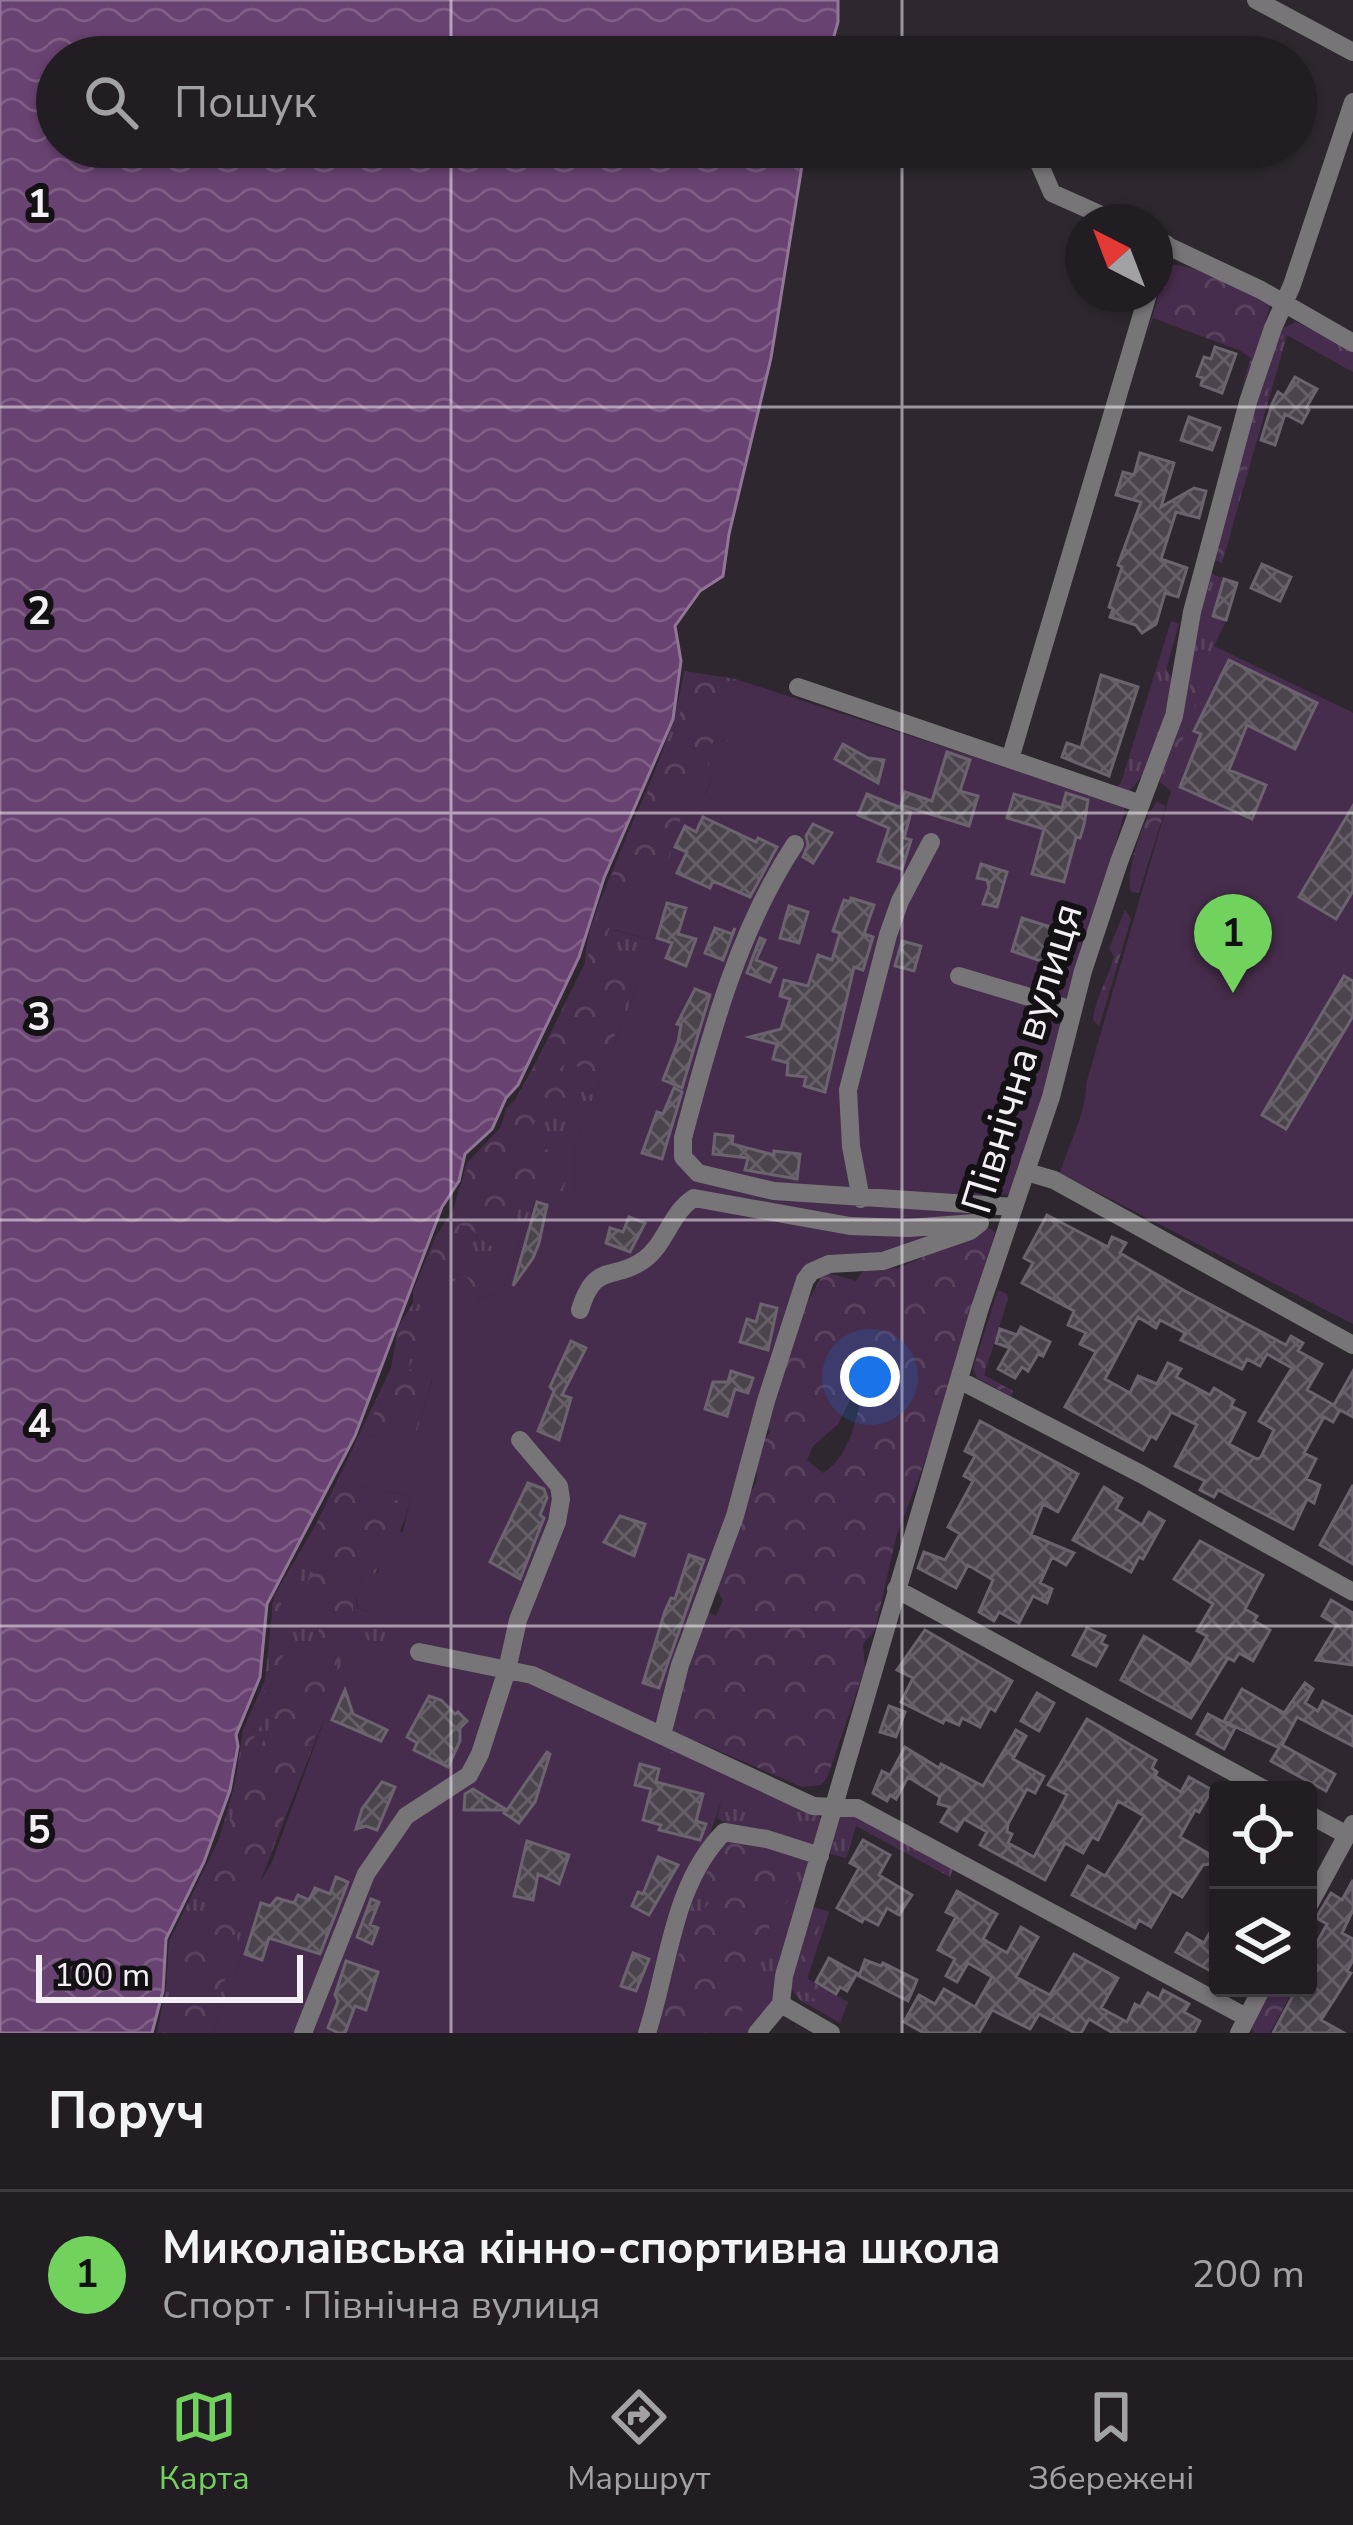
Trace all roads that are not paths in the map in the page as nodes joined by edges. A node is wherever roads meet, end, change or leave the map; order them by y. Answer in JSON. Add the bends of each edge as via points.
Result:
{"nodes":[{"id":1,"x":1256,"y":0,"type":"edge"},
{"id":2,"x":1353,"y":52,"type":"edge"},
{"id":3,"x":1353,"y":102,"type":"edge"},
{"id":4,"x":1041,"y":168,"type":"edge"},
{"id":5,"x":1077,"y":204,"type":"edge"},
{"id":6,"x":1173,"y":248,"type":"edge"},
{"id":7,"x":1285,"y":304,"type":"junction"},
{"id":8,"x":1143,"y":312,"type":"edge"},
{"id":9,"x":1353,"y":343,"type":"edge"},
{"id":10,"x":798,"y":687,"type":"dead end"},
{"id":11,"x":1010,"y":759,"type":"junction"},
{"id":12,"x":1141,"y":804,"type":"junction"},
{"id":13,"x":931,"y":842,"type":"dead end"},
{"id":14,"x":795,"y":844,"type":"dead end"},
{"id":15,"x":958,"y":976,"type":"dead end"},
{"id":16,"x":1073,"y":1010,"type":"junction"},
{"id":17,"x":1027,"y":1172,"type":"junction"},
{"id":18,"x":861,"y":1198,"type":"junction"},
{"id":19,"x":1011,"y":1215,"type":"junction"},
{"id":20,"x":980,"y":1223,"type":"junction"},
{"id":21,"x":580,"y":1310,"type":"dead end"},
{"id":22,"x":1353,"y":1345,"type":"edge"},
{"id":23,"x":961,"y":1381,"type":"junction"},
{"id":24,"x":520,"y":1440,"type":"dead end"},
{"id":25,"x":896,"y":1588,"type":"junction"},
{"id":26,"x":1353,"y":1592,"type":"edge"},
{"id":27,"x":418,"y":1652,"type":"dead end"},
{"id":28,"x":507,"y":1670,"type":"junction"},
{"id":29,"x":662,"y":1735,"type":"junction"},
{"id":30,"x":1250,"y":1781,"type":"edge"},
{"id":31,"x":833,"y":1807,"type":"junction"},
{"id":32,"x":1317,"y":1817,"type":"edge"},
{"id":33,"x":1350,"y":1830,"type":"edge"},
{"id":34,"x":820,"y":1856,"type":"junction"},
{"id":35,"x":1317,"y":1890,"type":"edge"},
{"id":36,"x":1257,"y":1997,"type":"edge"},
{"id":37,"x":781,"y":2004,"type":"junction"},
{"id":38,"x":1242,"y":2025,"type":"edge"},
{"id":39,"x":303,"y":2033,"type":"edge"},
{"id":40,"x":647,"y":2033,"type":"edge"},
{"id":41,"x":757,"y":2033,"type":"edge"},
{"id":42,"x":831,"y":2033,"type":"edge"}],
"edges":[{"from":1,"to":2,"type":"street"},
{"from":3,"to":7,"type":"street","name":"Північна вулиця"},
{"from":4,"to":5,"type":"street","via":[[1052,193]]},
{"from":6,"to":7,"type":"street"},
{"from":7,"to":9,"type":"street"},
{"from":7,"to":12,"type":"street","name":"Північна вулиця","via":[[1232,454],[1174,716]]},
{"from":8,"to":11,"type":"street"},
{"from":10,"to":11,"type":"street"},
{"from":11,"to":12,"type":"street"},
{"from":12,"to":16,"type":"street","name":"Північна вулиця"},
{"from":13,"to":18,"type":"street","via":[[888,935],[848,1090]]},
{"from":14,"to":18,"type":"street","via":[[727,988],[682,1149],[698,1173],[774,1191]]},
{"from":15,"to":16,"type":"street"},
{"from":16,"to":17,"type":"street","name":"Північна вулиця"},
{"from":17,"to":19,"type":"street","name":"Північна вулиця"},
{"from":17,"to":22,"type":"street"},
{"from":18,"to":19,"type":"street","via":[[975,1202]]},
{"from":19,"to":20,"type":"street"},
{"from":19,"to":23,"type":"street","name":"Північна вулиця"},
{"from":20,"to":21,"type":"street","via":[[850,1226],[694,1198],[651,1254],[591,1282]]},
{"from":20,"to":29,"type":"street","via":[[883,1261],[829,1264],[805,1280]]},
{"from":23,"to":25,"type":"street","name":"Північна вулиця"},
{"from":23,"to":26,"type":"street"},
{"from":24,"to":28,"type":"street","via":[[561,1499]]},
{"from":25,"to":30,"type":"street"},
{"from":25,"to":31,"type":"street","name":"Північна вулиця"},
{"from":27,"to":28,"type":"street"},
{"from":28,"to":29,"type":"street"},
{"from":28,"to":39,"type":"street","via":[[469,1775],[406,1816],[379,1850]]},
{"from":29,"to":31,"type":"street","via":[[813,1806]]},
{"from":31,"to":34,"type":"street","name":"Північна вулиця"},
{"from":31,"to":38,"type":"street","via":[[857,1808]]},
{"from":32,"to":33,"type":"street"},
{"from":33,"to":35,"type":"street"},
{"from":34,"to":37,"type":"street","name":"Північна вулиця"},
{"from":34,"to":40,"type":"street","via":[[724,1832],[711,1845],[669,1941]]},
{"from":36,"to":38,"type":"street"},
{"from":37,"to":41,"type":"street","name":"Північна вулиця"},
{"from":37,"to":42,"type":"street"}]}
